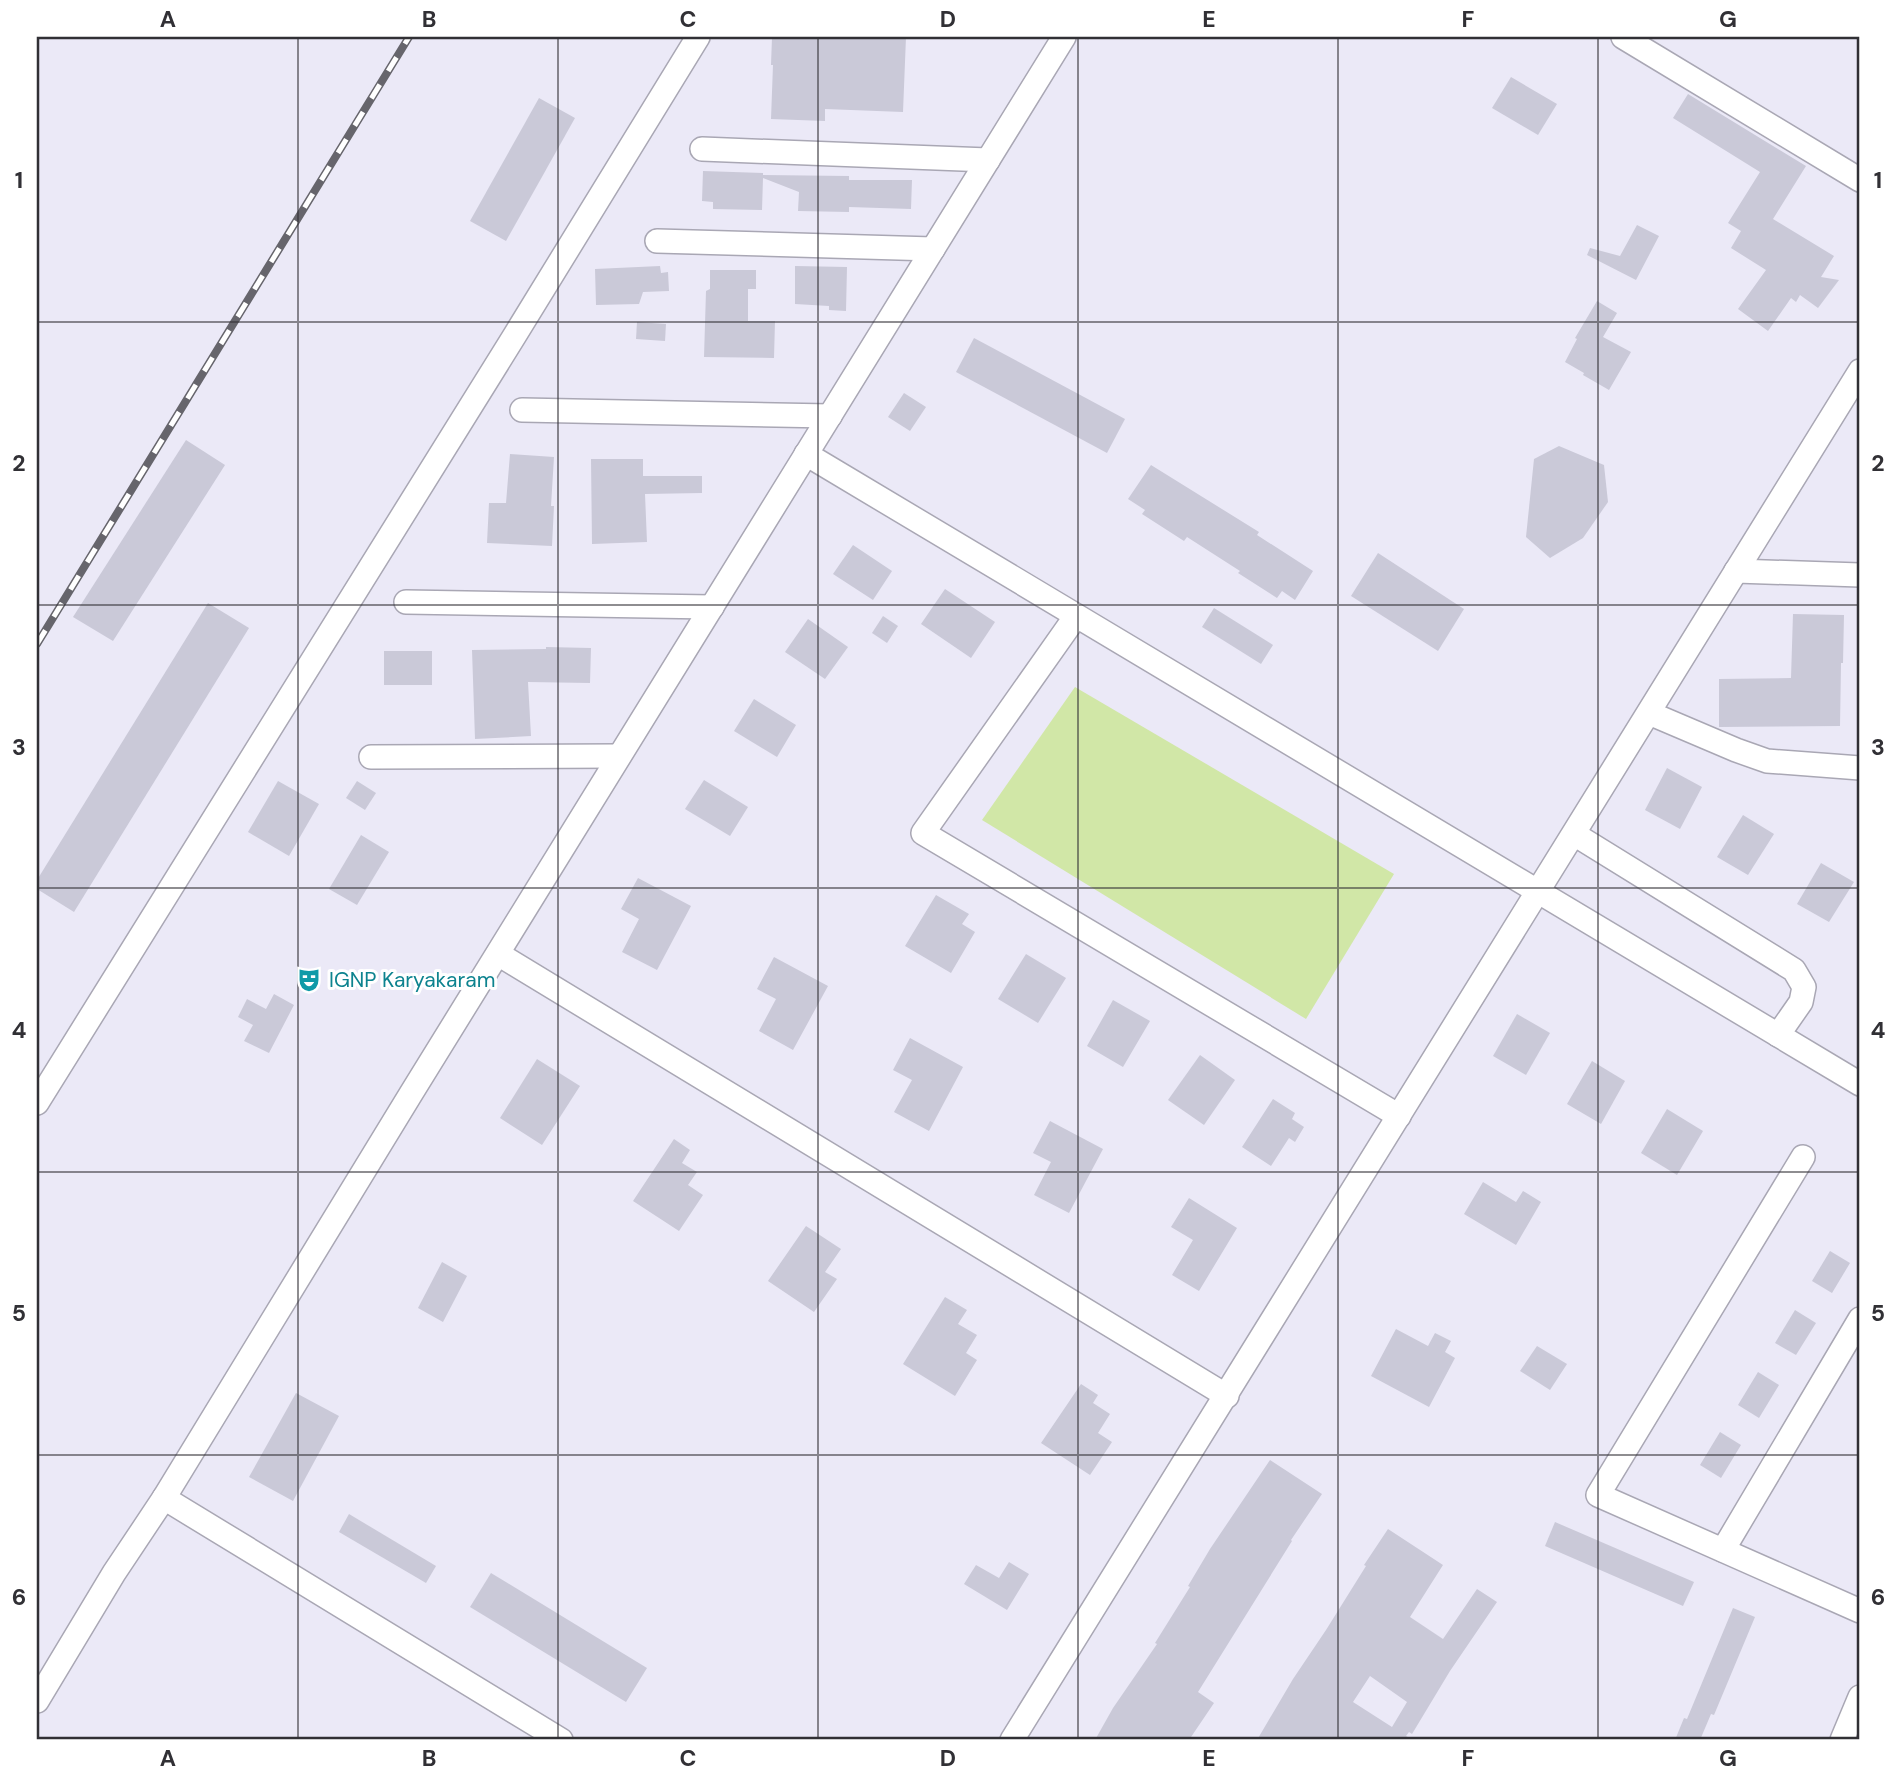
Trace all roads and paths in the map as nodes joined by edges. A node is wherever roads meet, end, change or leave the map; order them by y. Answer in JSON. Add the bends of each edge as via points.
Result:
{"nodes":[{"id":1,"x":698,"y":37,"type":"edge"},
{"id":2,"x":1064,"y":37,"type":"edge"},
{"id":3,"x":1623,"y":37,"type":"edge"},
{"id":4,"x":702,"y":149,"type":"dead end"},
{"id":5,"x":988,"y":160,"type":"junction"},
{"id":6,"x":1860,"y":180,"type":"edge"},
{"id":7,"x":657,"y":242,"type":"dead end"},
{"id":8,"x":933,"y":249,"type":"junction"},
{"id":9,"x":1860,"y":371,"type":"edge"},
{"id":10,"x":522,"y":410,"type":"dead end"},
{"id":11,"x":830,"y":416,"type":"junction"},
{"id":12,"x":806,"y":454,"type":"junction"},
{"id":13,"x":1736,"y":571,"type":"junction"},
{"id":14,"x":1860,"y":575,"type":"edge"},
{"id":15,"x":405,"y":602,"type":"dead end"},
{"id":16,"x":712,"y":607,"type":"junction"},
{"id":17,"x":1076,"y":616,"type":"junction"},
{"id":18,"x":1648,"y":713,"type":"junction"},
{"id":19,"x":620,"y":756,"type":"junction"},
{"id":20,"x":371,"y":757,"type":"dead end"},
{"id":21,"x":1860,"y":768,"type":"edge"},
{"id":22,"x":1574,"y":834,"type":"junction"},
{"id":23,"x":1537,"y":892,"type":"junction"},
{"id":24,"x":498,"y":954,"type":"junction"},
{"id":25,"x":1778,"y":1035,"type":"junction"},
{"id":26,"x":1860,"y":1084,"type":"edge"},
{"id":27,"x":37,"y":1103,"type":"edge"},
{"id":28,"x":1399,"y":1116,"type":"junction"},
{"id":29,"x":1803,"y":1157,"type":"dead end"},
{"id":30,"x":1860,"y":1319,"type":"edge"},
{"id":31,"x":1227,"y":1396,"type":"junction"},
{"id":32,"x":163,"y":1498,"type":"junction"},
{"id":33,"x":1723,"y":1550,"type":"junction"},
{"id":34,"x":1860,"y":1611,"type":"edge"},
{"id":35,"x":1860,"y":1697,"type":"edge"},
{"id":36,"x":37,"y":1701,"type":"edge"},
{"id":37,"x":561,"y":1740,"type":"edge"},
{"id":38,"x":1012,"y":1740,"type":"edge"},
{"id":39,"x":1842,"y":1740,"type":"edge"}],
"edges":[{"from":1,"to":27,"type":"street"},
{"from":2,"to":5,"type":"street"},
{"from":3,"to":6,"type":"street"},
{"from":4,"to":5,"type":"street"},
{"from":5,"to":8,"type":"street"},
{"from":7,"to":8,"type":"street"},
{"from":8,"to":11,"type":"street"},
{"from":9,"to":13,"type":"street"},
{"from":10,"to":11,"type":"street"},
{"from":11,"to":12,"type":"street"},
{"from":12,"to":16,"type":"street"},
{"from":12,"to":17,"type":"street"},
{"from":13,"to":14,"type":"street"},
{"from":13,"to":18,"type":"street"},
{"from":15,"to":16,"type":"street"},
{"from":16,"to":19,"type":"street"},
{"from":17,"to":23,"type":"street"},
{"from":17,"to":28,"type":"street","via":[[923,833]]},
{"from":18,"to":21,"type":"street","via":[[1767,761]]},
{"from":18,"to":22,"type":"street"},
{"from":19,"to":20,"type":"street"},
{"from":19,"to":24,"type":"street"},
{"from":22,"to":23,"type":"street"},
{"from":22,"to":25,"type":"street","via":[[1794,970],[1804,987],[1801,1002]]},
{"from":23,"to":25,"type":"street"},
{"from":23,"to":28,"type":"street"},
{"from":24,"to":31,"type":"street"},
{"from":24,"to":32,"type":"street"},
{"from":25,"to":26,"type":"street"},
{"from":28,"to":31,"type":"street"},
{"from":29,"to":33,"type":"street","via":[[1598,1495]]},
{"from":30,"to":33,"type":"street"},
{"from":31,"to":38,"type":"street"},
{"from":32,"to":36,"type":"street"},
{"from":32,"to":37,"type":"street"},
{"from":33,"to":34,"type":"street"},
{"from":35,"to":39,"type":"street"}]}
